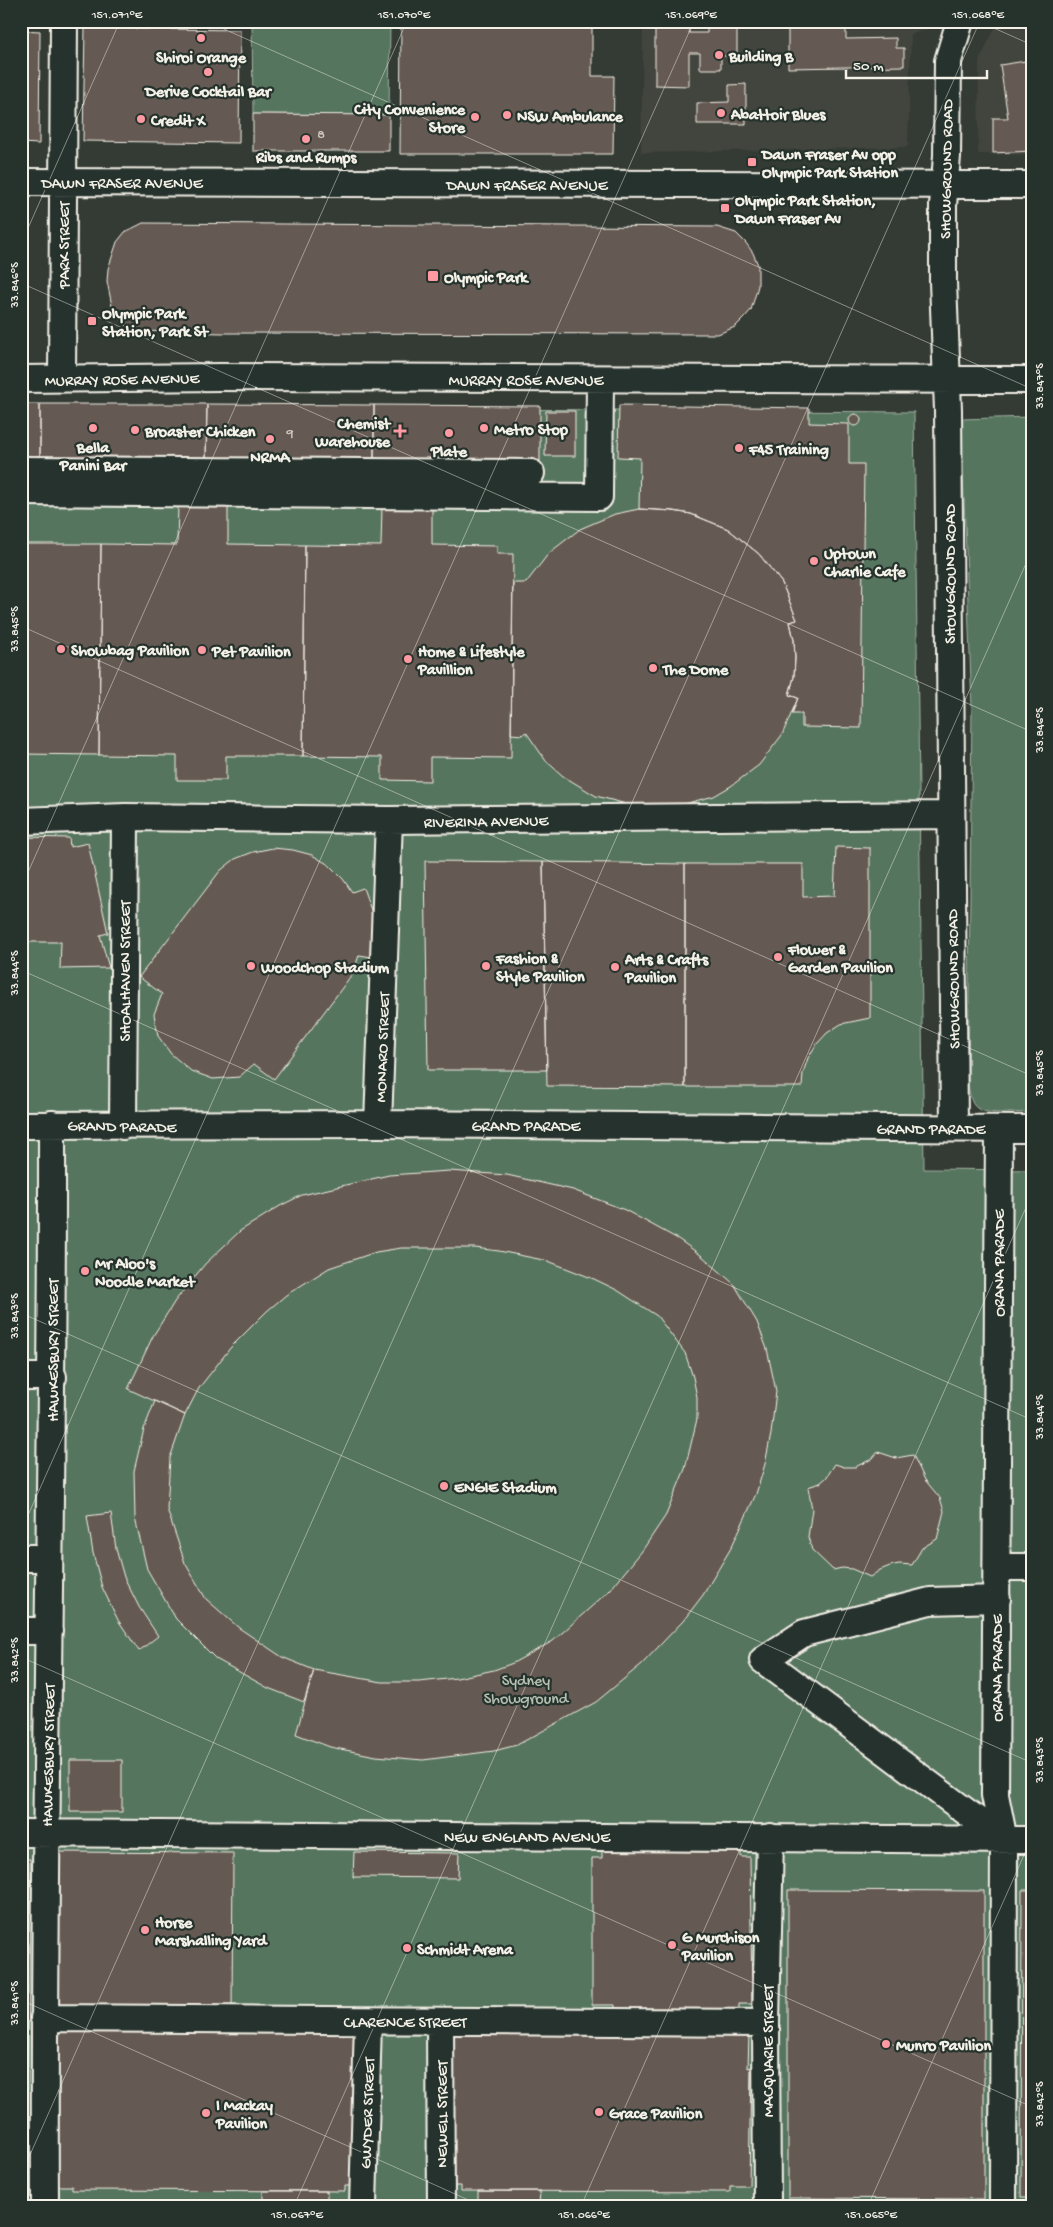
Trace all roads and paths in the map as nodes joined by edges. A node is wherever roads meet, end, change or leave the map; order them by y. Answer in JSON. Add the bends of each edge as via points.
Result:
{"nodes":[{"id":1,"x":64,"y":21,"type":"edge"},
{"id":2,"x":960,"y":21,"type":"edge"},
{"id":3,"x":21,"y":182,"type":"edge"},
{"id":4,"x":64,"y":182,"type":"junction"},
{"id":5,"x":945,"y":185,"type":"junction"},
{"id":6,"x":1032,"y":185,"type":"edge"},
{"id":7,"x":21,"y":379,"type":"edge"},
{"id":8,"x":62,"y":379,"type":"junction"},
{"id":9,"x":947,"y":379,"type":"junction"},
{"id":10,"x":600,"y":380,"type":"junction"},
{"id":11,"x":1032,"y":380,"type":"edge"},
{"id":12,"x":21,"y":470,"type":"edge"},
{"id":13,"x":531,"y":474,"type":"dead end"},
{"id":14,"x":21,"y":492,"type":"edge"},
{"id":15,"x":950,"y":815,"type":"junction"},
{"id":16,"x":125,"y":817,"type":"junction"},
{"id":17,"x":389,"y":820,"type":"junction"},
{"id":18,"x":21,"y":821,"type":"edge"},
{"id":19,"x":52,"y":1124,"type":"junction"},
{"id":20,"x":378,"y":1124,"type":"junction"},
{"id":21,"x":21,"y":1125,"type":"edge"},
{"id":22,"x":123,"y":1126,"type":"junction"},
{"id":23,"x":954,"y":1128,"type":"junction"},
{"id":24,"x":999,"y":1129,"type":"junction"},
{"id":25,"x":1032,"y":1129,"type":"edge"},
{"id":26,"x":21,"y":1377,"type":"edge"},
{"id":27,"x":53,"y":1377,"type":"junction"},
{"id":28,"x":21,"y":1558,"type":"edge"},
{"id":29,"x":49,"y":1558,"type":"junction"},
{"id":30,"x":997,"y":1566,"type":"junction"},
{"id":31,"x":1032,"y":1567,"type":"edge"},
{"id":32,"x":996,"y":1599,"type":"junction"},
{"id":33,"x":21,"y":1631,"type":"edge"},
{"id":34,"x":49,"y":1631,"type":"junction"},
{"id":35,"x":33,"y":1833,"type":"edge"},
{"id":36,"x":770,"y":1837,"type":"junction"},
{"id":37,"x":1004,"y":1840,"type":"junction"},
{"id":38,"x":1032,"y":1840,"type":"edge"},
{"id":39,"x":44,"y":2018,"type":"junction"},
{"id":40,"x":368,"y":2021,"type":"junction"},
{"id":41,"x":440,"y":2021,"type":"junction"},
{"id":42,"x":766,"y":2023,"type":"junction"},
{"id":43,"x":45,"y":2206,"type":"edge"},
{"id":44,"x":363,"y":2206,"type":"edge"},
{"id":45,"x":441,"y":2206,"type":"edge"},
{"id":46,"x":767,"y":2206,"type":"edge"},
{"id":47,"x":1003,"y":2206,"type":"edge"}],
"edges":[{"from":1,"to":4,"type":"street","name":"PARK STREET"},
{"from":2,"to":5,"type":"street","name":"SHOWGROUND ROAD","via":[[948,61]]},
{"from":3,"to":4,"type":"street","name":"DAWN FRASER AVENUE"},
{"from":4,"to":5,"type":"street","name":"DAWN FRASER AVENUE"},
{"from":4,"to":8,"type":"street","name":"PARK STREET"},
{"from":5,"to":6,"type":"street","name":"DAWN FRASER AVENUE"},
{"from":5,"to":9,"type":"street","name":"SHOWGROUND ROAD","via":[[943,282]]},
{"from":7,"to":8,"type":"street","name":"MURRAY ROSE AVENUE"},
{"from":8,"to":10,"type":"street","name":"MURRAY ROSE AVENUE"},
{"from":9,"to":10,"type":"street","name":"MURRAY ROSE AVENUE"},
{"from":9,"to":11,"type":"street","name":"MURRAY ROSE AVENUE"},
{"from":9,"to":15,"type":"street","name":"SHOWGROUND ROAD"},
{"from":10,"to":14,"type":"street","via":[[599,497]]},
{"from":12,"to":13,"type":"street"},
{"from":15,"to":17,"type":"street","name":"RIVERINA AVENUE"},
{"from":15,"to":23,"type":"street","name":"SHOWGROUND ROAD"},
{"from":16,"to":17,"type":"street","name":"RIVERINA AVENUE"},
{"from":16,"to":18,"type":"street","name":"RIVERINA AVENUE"},
{"from":16,"to":22,"type":"street","name":"SHOALHAVEN STREET"},
{"from":17,"to":20,"type":"street","name":"MONARO STREET"},
{"from":19,"to":21,"type":"street","name":"GRAND PARADE"},
{"from":19,"to":22,"type":"street","name":"GRAND PARADE"},
{"from":19,"to":27,"type":"street","name":"HAWKESBURY STREET"},
{"from":20,"to":22,"type":"street","name":"GRAND PARADE"},
{"from":20,"to":23,"type":"street","name":"GRAND PARADE"},
{"from":23,"to":24,"type":"street","name":"GRAND PARADE"},
{"from":24,"to":25,"type":"street","name":"GRAND PARADE"},
{"from":24,"to":30,"type":"street","name":"ORANA PARADE"},
{"from":26,"to":27,"type":"street"},
{"from":27,"to":29,"type":"street","name":"HAWKESBURY STREET"},
{"from":28,"to":29,"type":"street"},
{"from":29,"to":34,"type":"street","name":"HAWKESBURY STREET"},
{"from":30,"to":31,"type":"street"},
{"from":30,"to":32,"type":"street","name":"ORANA PARADE"},
{"from":32,"to":37,"type":"street","name":"ORANA PARADE","via":[[995,1795]]},
{"from":32,"to":37,"type":"street","via":[[930,1601],[804,1633],[763,1660]]},
{"from":33,"to":34,"type":"street"},
{"from":34,"to":35,"type":"street","name":"HAWKESBURY STREET"},
{"from":35,"to":36,"type":"street","name":"NEW ENGLAND AVENUE"},
{"from":35,"to":39,"type":"street","name":"HAWKESBURY STREET"},
{"from":36,"to":37,"type":"street","name":"NEW ENGLAND AVENUE"},
{"from":36,"to":42,"type":"street","name":"MACQUARIE STREET"},
{"from":37,"to":38,"type":"street","name":"NEW ENGLAND AVENUE"},
{"from":37,"to":47,"type":"street","name":"ORANA PARADE"},
{"from":39,"to":40,"type":"street","name":"CLARENCE STREET"},
{"from":39,"to":43,"type":"street","name":"HAWKESBURY STREET"},
{"from":40,"to":41,"type":"street","name":"CLARENCE STREET"},
{"from":40,"to":44,"type":"street","name":"GWYDER STREET"},
{"from":41,"to":42,"type":"street","name":"CLARENCE STREET"},
{"from":41,"to":45,"type":"street","name":"NEWELL STREET"},
{"from":42,"to":46,"type":"street","name":"MACQUARIE STREET"}]}
